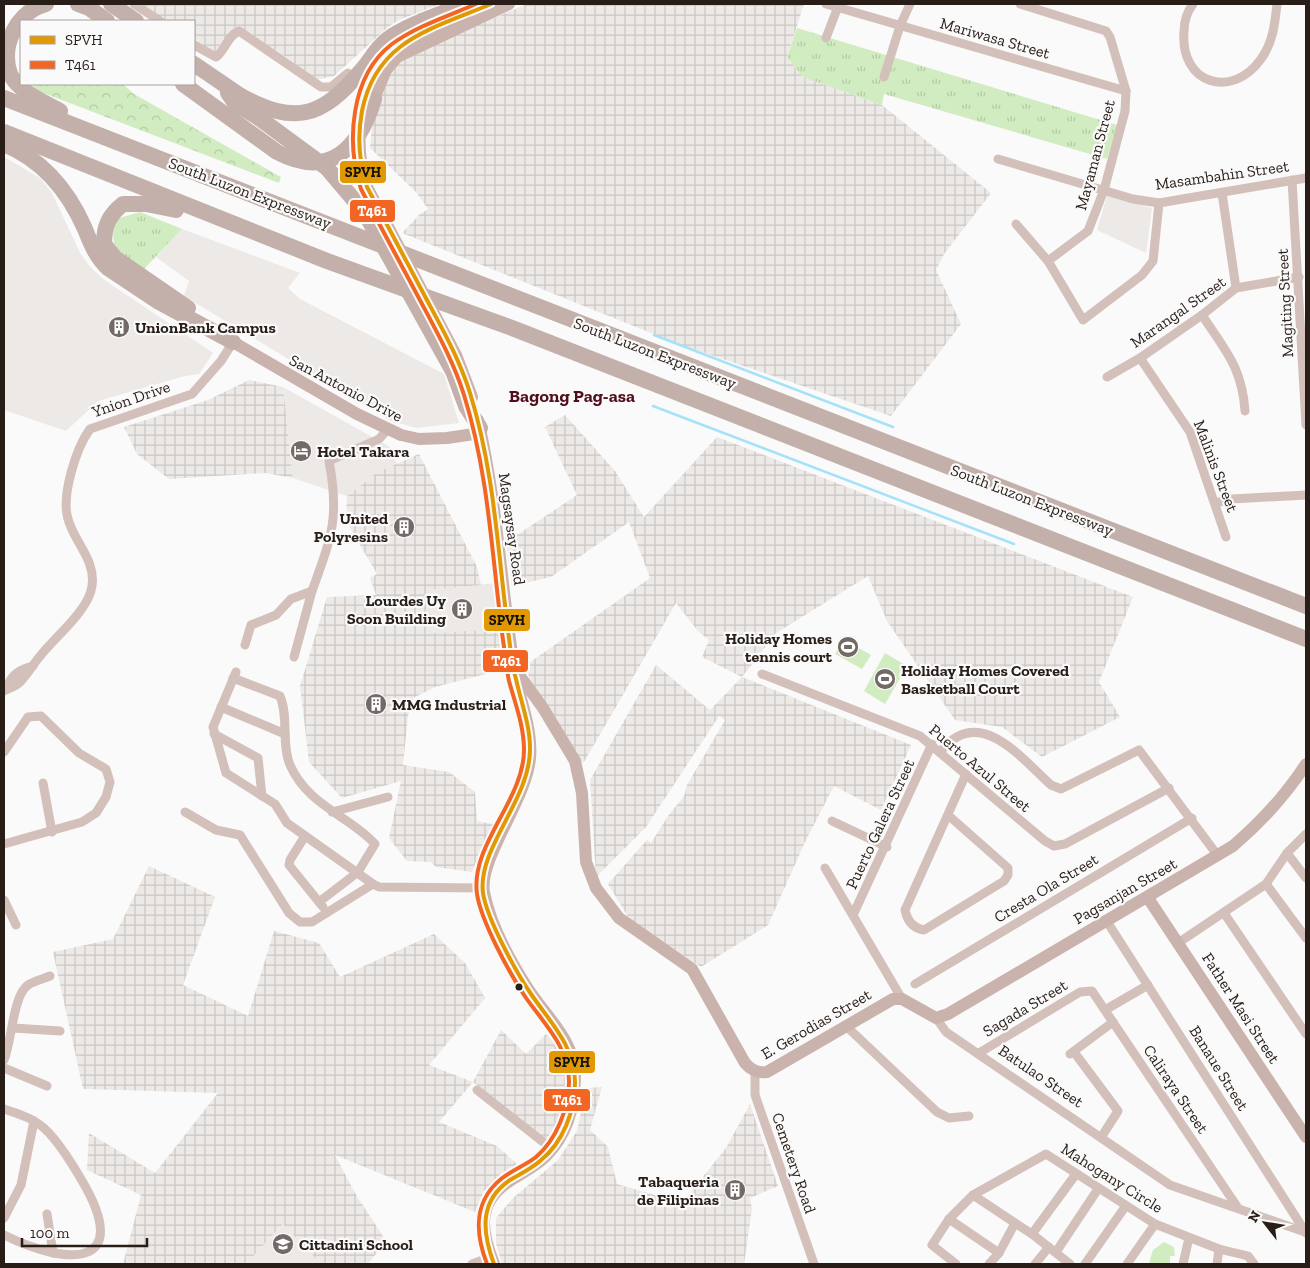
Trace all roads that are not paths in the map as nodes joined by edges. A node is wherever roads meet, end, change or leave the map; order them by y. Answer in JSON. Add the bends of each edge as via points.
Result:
{"nodes":[{"id":1,"x":23,"y":4,"type":"edge"},
{"id":2,"x":46,"y":4,"type":"edge"},
{"id":3,"x":78,"y":4,"type":"edge"},
{"id":4,"x":111,"y":4,"type":"edge"},
{"id":5,"x":134,"y":4,"type":"edge"},
{"id":6,"x":447,"y":4,"type":"edge"},
{"id":7,"x":491,"y":4,"type":"edge"},
{"id":8,"x":509,"y":4,"type":"edge"},
{"id":9,"x":826,"y":4,"type":"edge"},
{"id":10,"x":910,"y":4,"type":"edge"},
{"id":11,"x":1020,"y":4,"type":"edge"},
{"id":12,"x":1191,"y":4,"type":"edge"},
{"id":13,"x":1277,"y":4,"type":"edge"},
{"id":14,"x":838,"y":6,"type":"edge"},
{"id":15,"x":470,"y":7,"type":"edge"},
{"id":16,"x":4,"y":19,"type":"edge"},
{"id":17,"x":106,"y":20,"type":"edge"},
{"id":18,"x":135,"y":20,"type":"edge"},
{"id":19,"x":158,"y":20,"type":"edge"},
{"id":20,"x":900,"y":26,"type":"junction"},
{"id":21,"x":826,"y":38,"type":"dead end"},
{"id":22,"x":195,"y":46,"type":"edge"},
{"id":23,"x":195,"y":65,"type":"edge"},
{"id":24,"x":884,"y":77,"type":"dead end"},
{"id":25,"x":342,"y":80,"type":"junction"},
{"id":26,"x":220,"y":82,"type":"junction"},
{"id":27,"x":20,"y":84,"type":"edge"},
{"id":28,"x":21,"y":85,"type":"edge"},
{"id":29,"x":184,"y":85,"type":"edge"},
{"id":30,"x":1126,"y":91,"type":"junction"},
{"id":31,"x":4,"y":98,"type":"edge"},
{"id":32,"x":374,"y":99,"type":"junction"},
{"id":33,"x":4,"y":132,"type":"edge"},
{"id":34,"x":4,"y":144,"type":"edge"},
{"id":35,"x":125,"y":144,"type":"junction"},
{"id":36,"x":998,"y":159,"type":"dead end"},
{"id":37,"x":1306,"y":178,"type":"edge"},
{"id":38,"x":1292,"y":180,"type":"junction"},
{"id":39,"x":1104,"y":190,"type":"junction"},
{"id":40,"x":1222,"y":193,"type":"junction"},
{"id":41,"x":1159,"y":203,"type":"junction"},
{"id":42,"x":234,"y":224,"type":"junction"},
{"id":43,"x":1016,"y":224,"type":"dead end"},
{"id":44,"x":1048,"y":261,"type":"junction"},
{"id":45,"x":1299,"y":277,"type":"junction"},
{"id":46,"x":1236,"y":288,"type":"junction"},
{"id":47,"x":1202,"y":315,"type":"junction"},
{"id":48,"x":218,"y":332,"type":"junction"},
{"id":49,"x":233,"y":342,"type":"junction"},
{"id":50,"x":1140,"y":358,"type":"junction"},
{"id":51,"x":1107,"y":377,"type":"dead end"},
{"id":52,"x":469,"y":402,"type":"junction"},
{"id":53,"x":1245,"y":411,"type":"dead end"},
{"id":54,"x":1306,"y":425,"type":"edge"},
{"id":55,"x":387,"y":430,"type":"junction"},
{"id":56,"x":480,"y":431,"type":"junction"},
{"id":57,"x":1306,"y":495,"type":"edge"},
{"id":58,"x":1215,"y":503,"type":"junction"},
{"id":59,"x":1226,"y":537,"type":"dead end"},
{"id":60,"x":312,"y":591,"type":"junction"},
{"id":61,"x":1306,"y":606,"type":"edge"},
{"id":62,"x":1306,"y":639,"type":"edge"},
{"id":63,"x":245,"y":645,"type":"dead end"},
{"id":64,"x":294,"y":657,"type":"dead end"},
{"id":65,"x":33,"y":666,"type":"junction"},
{"id":66,"x":514,"y":668,"type":"junction"},
{"id":67,"x":762,"y":674,"type":"dead end"},
{"id":68,"x":4,"y":690,"type":"edge"},
{"id":69,"x":221,"y":707,"type":"junction"},
{"id":70,"x":214,"y":734,"type":"junction"},
{"id":71,"x":285,"y":734,"type":"junction"},
{"id":72,"x":932,"y":744,"type":"junction"},
{"id":73,"x":941,"y":751,"type":"junction"},
{"id":74,"x":4,"y":752,"type":"edge"},
{"id":75,"x":1306,"y":764,"type":"edge"},
{"id":76,"x":966,"y":774,"type":"junction"},
{"id":77,"x":43,"y":783,"type":"dead end"},
{"id":78,"x":1169,"y":788,"type":"junction"},
{"id":79,"x":262,"y":796,"type":"junction"},
{"id":80,"x":388,"y":797,"type":"dead end"},
{"id":81,"x":184,"y":812,"type":"dead end"},
{"id":82,"x":332,"y":812,"type":"junction"},
{"id":83,"x":948,"y":814,"type":"junction"},
{"id":84,"x":1192,"y":818,"type":"junction"},
{"id":85,"x":832,"y":821,"type":"dead end"},
{"id":86,"x":52,"y":832,"type":"junction"},
{"id":87,"x":1306,"y":834,"type":"edge"},
{"id":88,"x":305,"y":836,"type":"junction"},
{"id":89,"x":4,"y":844,"type":"edge"},
{"id":90,"x":887,"y":847,"type":"junction"},
{"id":91,"x":1287,"y":853,"type":"junction"},
{"id":92,"x":1218,"y":856,"type":"junction"},
{"id":93,"x":826,"y":868,"type":"dead end"},
{"id":94,"x":358,"y":872,"type":"junction"},
{"id":95,"x":1306,"y":878,"type":"edge"},
{"id":96,"x":373,"y":884,"type":"junction"},
{"id":97,"x":1266,"y":884,"type":"junction"},
{"id":98,"x":483,"y":888,"type":"junction"},
{"id":99,"x":1148,"y":898,"type":"junction"},
{"id":100,"x":4,"y":900,"type":"edge"},
{"id":101,"x":1224,"y":913,"type":"junction"},
{"id":102,"x":853,"y":915,"type":"junction"},
{"id":103,"x":1106,"y":920,"type":"junction"},
{"id":104,"x":16,"y":925,"type":"dead end"},
{"id":105,"x":1306,"y":938,"type":"edge"},
{"id":106,"x":1178,"y":943,"type":"junction"},
{"id":107,"x":50,"y":976,"type":"dead end"},
{"id":108,"x":915,"y":984,"type":"dead end"},
{"id":109,"x":1148,"y":985,"type":"junction"},
{"id":110,"x":1088,"y":990,"type":"joint"},
{"id":111,"x":902,"y":999,"type":"junction"},
{"id":112,"x":1105,"y":1010,"type":"junction"},
{"id":113,"x":936,"y":1018,"type":"junction"},
{"id":114,"x":1113,"y":1022,"type":"junction"},
{"id":115,"x":846,"y":1026,"type":"junction"},
{"id":116,"x":13,"y":1028,"type":"junction"},
{"id":117,"x":60,"y":1031,"type":"dead end"},
{"id":118,"x":1306,"y":1034,"type":"edge"},
{"id":119,"x":979,"y":1053,"type":"junction"},
{"id":120,"x":4,"y":1060,"type":"edge"},
{"id":121,"x":4,"y":1068,"type":"edge"},
{"id":122,"x":755,"y":1071,"type":"junction"},
{"id":123,"x":47,"y":1086,"type":"dead end"},
{"id":124,"x":477,"y":1090,"type":"dead end"},
{"id":125,"x":4,"y":1109,"type":"edge"},
{"id":126,"x":969,"y":1116,"type":"dead end"},
{"id":127,"x":34,"y":1121,"type":"junction"},
{"id":128,"x":1102,"y":1136,"type":"junction"},
{"id":129,"x":1306,"y":1137,"type":"edge"},
{"id":130,"x":552,"y":1149,"type":"junction"},
{"id":131,"x":1076,"y":1174,"type":"junction"},
{"id":132,"x":1098,"y":1189,"type":"junction"},
{"id":133,"x":973,"y":1195,"type":"junction"},
{"id":134,"x":1125,"y":1207,"type":"junction"},
{"id":135,"x":1238,"y":1208,"type":"junction"},
{"id":136,"x":47,"y":1214,"type":"dead end"},
{"id":137,"x":4,"y":1218,"type":"edge"},
{"id":138,"x":949,"y":1219,"type":"junction"},
{"id":139,"x":1015,"y":1224,"type":"junction"},
{"id":140,"x":1154,"y":1224,"type":"junction"},
{"id":141,"x":1306,"y":1232,"type":"edge"},
{"id":142,"x":1032,"y":1234,"type":"junction"},
{"id":143,"x":4,"y":1235,"type":"edge"},
{"id":144,"x":1189,"y":1238,"type":"junction"},
{"id":145,"x":1219,"y":1249,"type":"junction"},
{"id":146,"x":1052,"y":1250,"type":"junction"},
{"id":147,"x":53,"y":1253,"type":"junction"},
{"id":148,"x":999,"y":1253,"type":"junction"},
{"id":149,"x":493,"y":1261,"type":"edge"},
{"id":150,"x":472,"y":1264,"type":"edge"},
{"id":151,"x":814,"y":1264,"type":"edge"},
{"id":152,"x":956,"y":1264,"type":"edge"},
{"id":153,"x":989,"y":1264,"type":"edge"},
{"id":154,"x":1035,"y":1264,"type":"edge"},
{"id":155,"x":1070,"y":1264,"type":"edge"},
{"id":156,"x":1085,"y":1264,"type":"edge"},
{"id":157,"x":1127,"y":1264,"type":"edge"},
{"id":158,"x":1183,"y":1264,"type":"edge"},
{"id":159,"x":1217,"y":1264,"type":"edge"},
{"id":160,"x":1254,"y":1264,"type":"edge"}],
"edges":[{"from":1,"to":16,"type":"highway"},
{"from":2,"to":27,"type":"highway","via":[[23,16],[10,32],[6,54],[10,75]]},
{"from":3,"to":17,"type":"highway"},
{"from":4,"to":18,"type":"highway"},
{"from":5,"to":19,"type":"street"},
{"from":6,"to":25,"type":"street","via":[[387,31]]},
{"from":7,"to":15,"type":"street"},
{"from":8,"to":32,"type":"street","via":[[397,57],[386,70]]},
{"from":9,"to":14,"type":"street","name":"Mariwasa Street"},
{"from":10,"to":20,"type":"street"},
{"from":11,"to":30,"type":"street","name":"Mayaman Street","via":[[1106,30]]},
{"from":12,"to":13,"type":"street","via":[[1185,17],[1183,42],[1188,62],[1208,81],[1222,83],[1236,80],[1249,72],[1262,58],[1270,44]]},
{"from":14,"to":20,"type":"street","name":"Mariwasa Street"},
{"from":14,"to":21,"type":"street"},
{"from":15,"to":26,"type":"highway","bridge":true,"via":[[422,21],[388,39],[356,77],[315,110],[300,115],[283,114],[262,107]]},
{"from":15,"to":52,"type":"street","bridge":true,"via":[[406,42],[382,61],[365,98],[359,142],[360,164],[367,187],[456,355]]},
{"from":20,"to":24,"type":"street"},
{"from":20,"to":30,"type":"street","name":"Mariwasa Street"},
{"from":22,"to":25,"type":"street","via":[[216,56],[238,31],[313,83],[331,87]]},
{"from":23,"to":26,"type":"highway"},
{"from":25,"to":32,"type":"street"},
{"from":26,"to":52,"type":"highway","bridge":true,"via":[[235,103],[327,168],[365,213]]},
{"from":28,"to":35,"type":"highway","via":[[30,94]]},
{"from":29,"to":32,"type":"highway","via":[[277,152],[309,162],[330,160],[349,148],[364,128]]},
{"from":30,"to":39,"type":"street","name":"Mayaman Street","via":[[1125,111]]},
{"from":31,"to":35,"type":"highway","name":"South Luzon Expressway"},
{"from":33,"to":42,"type":"highway","name":"South Luzon Expressway"},
{"from":34,"to":48,"type":"highway","via":[[24,153],[53,177],[69,199],[90,244],[108,268],[159,302]]},
{"from":35,"to":61,"type":"highway","name":"South Luzon Expressway"},
{"from":36,"to":39,"type":"street","name":"Masambahin Street"},
{"from":37,"to":38,"type":"street","name":"Masambahin Street"},
{"from":38,"to":40,"type":"street","name":"Masambahin Street"},
{"from":38,"to":45,"type":"street","name":"Magiting Street"},
{"from":39,"to":41,"type":"street","name":"Masambahin Street"},
{"from":39,"to":44,"type":"street","name":"Mayaman Street","via":[[1088,231]]},
{"from":40,"to":41,"type":"street","name":"Masambahin Street"},
{"from":40,"to":46,"type":"street"},
{"from":41,"to":44,"type":"street","via":[[1153,261],[1142,275],[1082,320]]},
{"from":42,"to":48,"type":"highway","via":[[158,205],[131,203],[123,204],[112,215],[104,232],[104,244],[115,258]]},
{"from":42,"to":62,"type":"highway","name":"South Luzon Expressway","via":[[512,328]]},
{"from":43,"to":44,"type":"street"},
{"from":45,"to":46,"type":"street","name":"Marangal Street"},
{"from":45,"to":54,"type":"street","name":"Magiting Street"},
{"from":46,"to":47,"type":"street","name":"Marangal Street"},
{"from":47,"to":50,"type":"street","name":"Marangal Street"},
{"from":47,"to":53,"type":"street","via":[[1237,370],[1244,389]]},
{"from":48,"to":49,"type":"highway"},
{"from":49,"to":55,"type":"street","name":"San Antonio Drive"},
{"from":49,"to":65,"type":"street","name":"Ynion Drive","via":[[192,394],[90,429],[83,439],[71,476],[67,518],[90,564],[92,585],[83,606]]},
{"from":50,"to":51,"type":"street","name":"Marangal Street"},
{"from":50,"to":58,"type":"street","name":"Malinis Street","via":[[1190,432]]},
{"from":52,"to":56,"type":"highway"},
{"from":55,"to":56,"type":"street","name":"San Antonio Drive","via":[[419,439],[447,438]]},
{"from":55,"to":60,"type":"street","via":[[379,438],[329,461],[336,503],[334,520]]},
{"from":56,"to":66,"type":"street","name":"Magsaysay Road","via":[[498,538]]},
{"from":57,"to":58,"type":"street"},
{"from":58,"to":59,"type":"street","name":"Malinis Street"},
{"from":60,"to":63,"type":"street","via":[[291,599],[276,615],[251,625]]},
{"from":60,"to":64,"type":"street"},
{"from":65,"to":68,"type":"street","name":"Ynion Drive","via":[[21,681]]},
{"from":65,"to":68,"type":"street","via":[[14,673]]},
{"from":66,"to":98,"type":"street","name":"Magsaysay Road","via":[[528,725],[529,767],[519,798],[489,861]]},
{"from":66,"to":122,"type":"street","name":"E. Gerodias Street","via":[[575,761],[582,793],[586,862],[596,888],[620,918],[692,969],[745,1063]]},
{"from":67,"to":72,"type":"street","name":"Puerto Azul Street","via":[[920,736]]},
{"from":69,"to":70,"type":"street","via":[[214,721]]},
{"from":69,"to":71,"type":"street"},
{"from":69,"to":71,"type":"street","via":[[235,675],[280,696]]},
{"from":70,"to":79,"type":"street","via":[[226,772]]},
{"from":70,"to":79,"type":"street","via":[[258,758]]},
{"from":71,"to":82,"type":"street","via":[[287,753],[295,774]]},
{"from":72,"to":73,"type":"street","name":"Puerto Azul Street"},
{"from":72,"to":90,"type":"street","name":"Puerto Galera Street"},
{"from":73,"to":76,"type":"street","name":"Puerto Azul Street"},
{"from":73,"to":78,"type":"street","via":[[951,738],[961,733],[990,735],[1002,741],[1051,785],[1061,789],[1137,750],[1142,752]]},
{"from":74,"to":86,"type":"street","via":[[28,717],[37,715],[79,753],[106,769],[110,777],[106,797],[96,813],[82,822]]},
{"from":75,"to":92,"type":"street","name":"Pagsanjan Street","via":[[1280,800],[1250,832]]},
{"from":76,"to":78,"type":"street","name":"Puerto Azul Street","via":[[1045,842],[1054,846],[1065,844]]},
{"from":76,"to":83,"type":"street"},
{"from":77,"to":86,"type":"street"},
{"from":78,"to":84,"type":"street"},
{"from":79,"to":88,"type":"street","via":[[278,807],[287,824]]},
{"from":80,"to":82,"type":"street"},
{"from":81,"to":96,"type":"street","via":[[216,830],[240,835],[289,912],[300,922],[312,922]]},
{"from":82,"to":94,"type":"street","via":[[376,844]]},
{"from":83,"to":83,"type":"street","via":[[905,910],[914,927],[919,929],[924,930],[1004,881],[1008,875],[1008,868]]},
{"from":84,"to":92,"type":"street"},
{"from":84,"to":108,"type":"street","name":"Cresta Ola Street"},
{"from":85,"to":90,"type":"street"},
{"from":86,"to":89,"type":"street"},
{"from":87,"to":91,"type":"street"},
{"from":88,"to":94,"type":"street"},
{"from":88,"to":94,"type":"street","via":[[289,866],[321,905]]},
{"from":90,"to":102,"type":"street","name":"Puerto Galera Street"},
{"from":91,"to":95,"type":"street"},
{"from":91,"to":97,"type":"street"},
{"from":92,"to":99,"type":"street","name":"Pagsanjan Street"},
{"from":93,"to":102,"type":"street"},
{"from":94,"to":96,"type":"street"},
{"from":96,"to":98,"type":"street"},
{"from":97,"to":101,"type":"street"},
{"from":97,"to":105,"type":"street"},
{"from":98,"to":130,"type":"street","via":[[499,937],[573,1060],[574,1100],[565,1128]]},
{"from":99,"to":103,"type":"street","name":"Pagsanjan Street"},
{"from":99,"to":106,"type":"street","name":"Father Masi Street"},
{"from":100,"to":104,"type":"street"},
{"from":101,"to":106,"type":"street"},
{"from":101,"to":118,"type":"street"},
{"from":102,"to":111,"type":"street"},
{"from":103,"to":109,"type":"street","name":"Banaue Street"},
{"from":103,"to":113,"type":"street","name":"Pagsanjan Street","via":[[948,1014]]},
{"from":106,"to":129,"type":"street","name":"Father Masi Street"},
{"from":107,"to":116,"type":"street","via":[[28,984],[22,990]]},
{"from":109,"to":112,"type":"street"},
{"from":109,"to":141,"type":"street","name":"Banaue Street"},
{"from":110,"to":112,"type":"street","name":"Caliraya Street","via":[[1095,994]]},
{"from":110,"to":119,"type":"street","name":"Sagada Street"},
{"from":111,"to":113,"type":"street","name":"Batulao Street"},
{"from":111,"to":115,"type":"street","name":"E. Gerodias Street","via":[[888,1001]]},
{"from":112,"to":114,"type":"street","name":"Caliraya Street"},
{"from":113,"to":119,"type":"street","name":"Batulao Street","via":[[946,1032]]},
{"from":114,"to":128,"type":"street","via":[[1072,1053],[1118,1111]]},
{"from":114,"to":135,"type":"street","name":"Caliraya Street"},
{"from":115,"to":122,"type":"street","name":"E. Gerodias Street","via":[[766,1072]]},
{"from":115,"to":126,"type":"street","via":[[937,1112],[949,1118]]},
{"from":116,"to":117,"type":"street"},
{"from":116,"to":120,"type":"street"},
{"from":119,"to":128,"type":"street","name":"Batulao Street"},
{"from":121,"to":123,"type":"street"},
{"from":122,"to":151,"type":"street","name":"Cemetery Road","via":[[755,1095]]},
{"from":124,"to":130,"type":"street"},
{"from":125,"to":127,"type":"street"},
{"from":127,"to":137,"type":"street","via":[[21,1185]]},
{"from":127,"to":147,"type":"street","via":[[46,1130],[74,1166],[101,1225],[95,1248],[84,1256]]},
{"from":128,"to":135,"type":"street","name":"Batulao Street","via":[[1170,1185]]},
{"from":130,"to":149,"type":"street","via":[[538,1163],[504,1185],[491,1199],[483,1228]]},
{"from":131,"to":132,"type":"street","name":"Mahogany Circle"},
{"from":131,"to":133,"type":"street","name":"Mahogany Circle","via":[[1046,1154]]},
{"from":131,"to":142,"type":"street"},
{"from":132,"to":134,"type":"street","name":"Mahogany Circle"},
{"from":132,"to":146,"type":"street"},
{"from":133,"to":138,"type":"street","name":"Mahogany Circle"},
{"from":133,"to":139,"type":"street"},
{"from":134,"to":140,"type":"street","name":"Mahogany Circle"},
{"from":134,"to":156,"type":"street"},
{"from":135,"to":141,"type":"street","name":"Batulao Street"},
{"from":136,"to":147,"type":"street"},
{"from":138,"to":148,"type":"street"},
{"from":138,"to":152,"type":"street","name":"Mahogany Circle","via":[[932,1245]]},
{"from":139,"to":142,"type":"street"},
{"from":139,"to":148,"type":"street"},
{"from":140,"to":144,"type":"street","name":"Mahogany Circle"},
{"from":140,"to":157,"type":"street"},
{"from":142,"to":146,"type":"street"},
{"from":143,"to":147,"type":"street"},
{"from":144,"to":145,"type":"street","name":"Mahogany Circle"},
{"from":144,"to":158,"type":"street"},
{"from":145,"to":159,"type":"street"},
{"from":145,"to":160,"type":"street","name":"Mahogany Circle","via":[[1248,1256]]},
{"from":146,"to":154,"type":"street"},
{"from":146,"to":155,"type":"street"},
{"from":148,"to":153,"type":"street"},
{"from":149,"to":150,"type":"street"}]}
